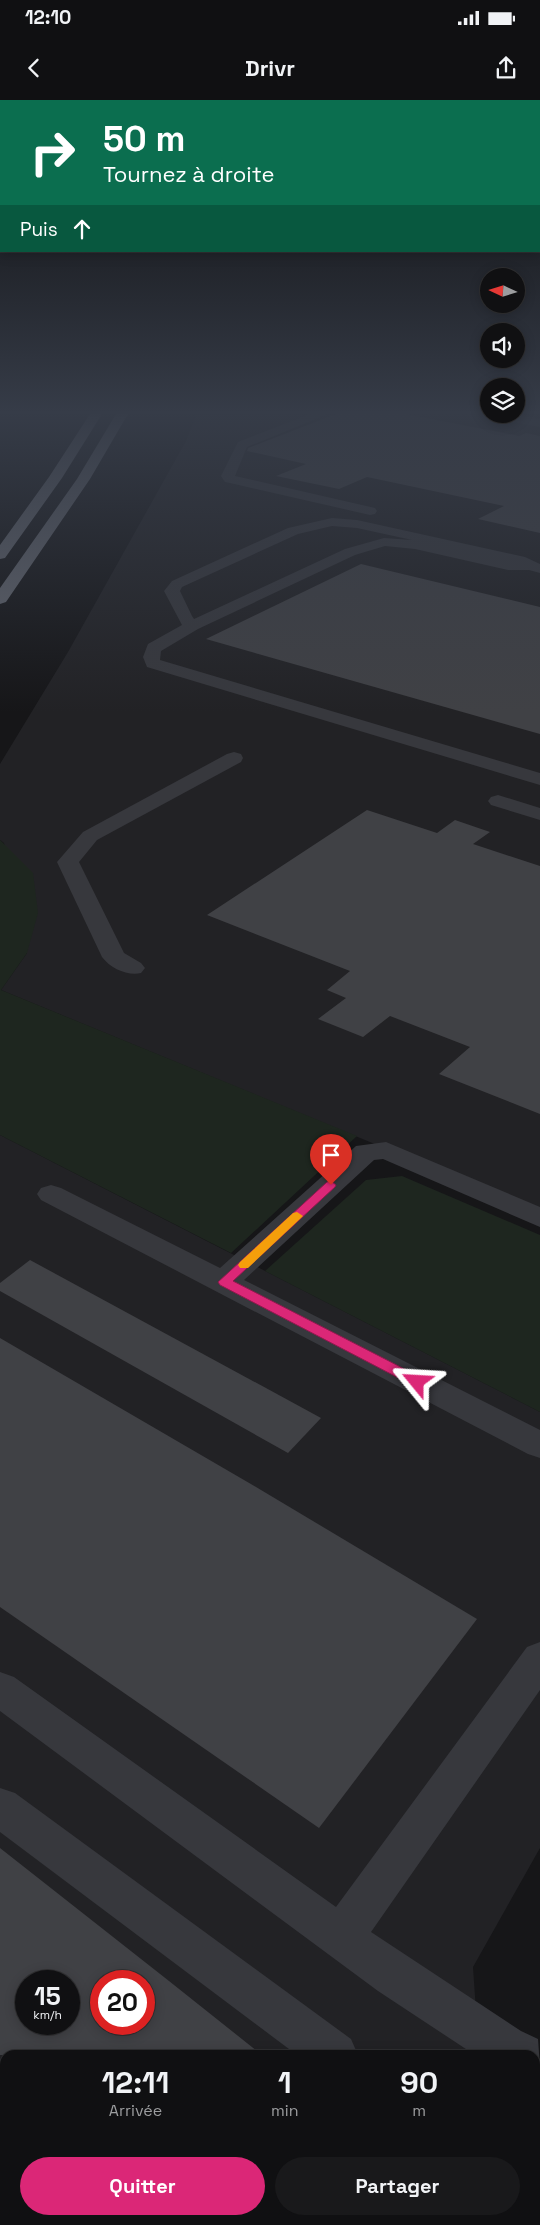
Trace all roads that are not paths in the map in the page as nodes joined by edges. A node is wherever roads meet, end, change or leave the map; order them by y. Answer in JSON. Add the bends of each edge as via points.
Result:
{"nodes":[{"id":1,"x":30,"y":513,"type":"edge"},
{"id":2,"x":60,"y":513,"type":"edge"},
{"id":3,"x":381,"y":513,"type":"edge"},
{"id":4,"x":385,"y":514,"type":"dead end"},
{"id":5,"x":0,"y":555,"type":"edge"},
{"id":6,"x":535,"y":568,"type":"edge"},
{"id":7,"x":0,"y":600,"type":"edge"},
{"id":8,"x":192,"y":626,"type":"junction"},
{"id":9,"x":234,"y":758,"type":"dead end"},
{"id":10,"x":540,"y":779,"type":"edge"},
{"id":11,"x":498,"y":801,"type":"dead end"},
{"id":12,"x":540,"y":814,"type":"edge"},
{"id":13,"x":133,"y":968,"type":"dead end"},
{"id":14,"x":52,"y":1194,"type":"dead end"},
{"id":15,"x":540,"y":1218,"type":"edge"},
{"id":16,"x":234,"y":1273,"type":"junction"},
{"id":17,"x":540,"y":1445,"type":"edge"},
{"id":18,"x":540,"y":1659,"type":"edge"},
{"id":19,"x":0,"y":1689,"type":"edge"},
{"id":20,"x":0,"y":1806,"type":"edge"},
{"id":21,"x":342,"y":1937,"type":"junction"},
{"id":22,"x":328,"y":2050,"type":"edge"},
{"id":23,"x":510,"y":2050,"type":"edge"}],
"edges":[{"from":1,"to":5,"type":"highway"},
{"from":2,"to":7,"type":"highway"},
{"from":3,"to":4,"type":"street"},
{"from":6,"to":8,"type":"street","via":[[508,566],[415,544],[374,544],[350,552]]},
{"from":6,"to":8,"type":"street","via":[[520,560],[357,524],[319,524],[292,531],[177,584],[172,591],[174,600]]},
{"from":8,"to":10,"type":"street","via":[[154,648],[153,663]]},
{"from":9,"to":13,"type":"street","via":[[90,836],[68,862],[114,957]]},
{"from":11,"to":12,"type":"street"},
{"from":14,"to":16,"type":"street"},
{"from":15,"to":16,"type":"street","via":[[386,1150],[366,1152]]},
{"from":16,"to":17,"type":"street"},
{"from":18,"to":21,"type":"street"},
{"from":19,"to":21,"type":"street"},
{"from":20,"to":22,"type":"street"},
{"from":21,"to":23,"type":"street"}]}
